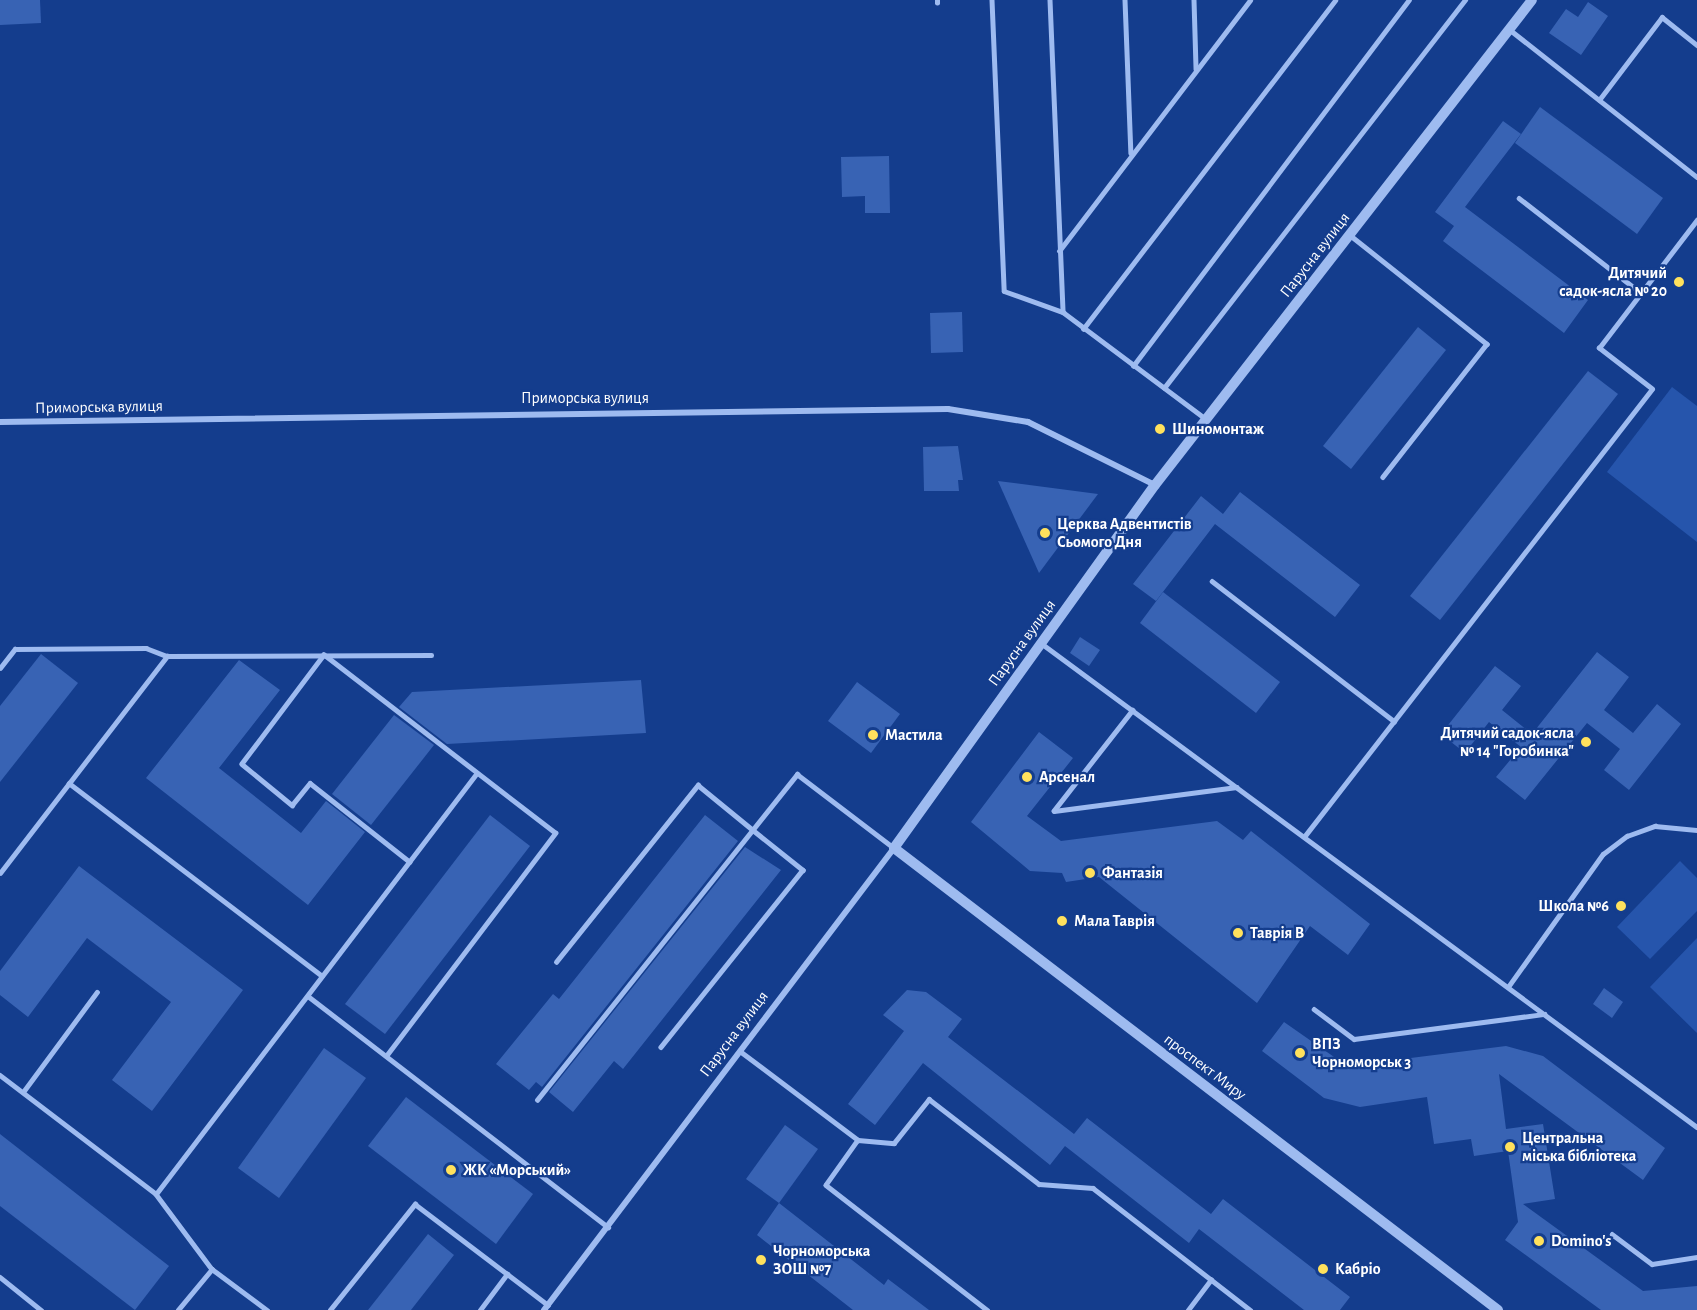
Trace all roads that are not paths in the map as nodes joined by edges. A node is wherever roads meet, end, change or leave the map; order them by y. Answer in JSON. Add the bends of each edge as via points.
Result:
{"nodes":[{"id":1,"x":992,"y":0,"type":"edge"},
{"id":2,"x":1050,"y":0,"type":"edge"},
{"id":3,"x":1125,"y":0,"type":"edge"},
{"id":4,"x":1194,"y":0,"type":"edge"},
{"id":5,"x":1250,"y":0,"type":"edge"},
{"id":6,"x":1335,"y":0,"type":"edge"},
{"id":7,"x":1409,"y":0,"type":"edge"},
{"id":8,"x":1465,"y":0,"type":"edge"},
{"id":9,"x":1532,"y":0,"type":"edge"},
{"id":10,"x":1509,"y":29,"type":"junction"},
{"id":11,"x":1697,"y":45,"type":"edge"},
{"id":12,"x":1196,"y":69,"type":"junction"},
{"id":13,"x":1599,"y":100,"type":"junction"},
{"id":14,"x":1131,"y":154,"type":"junction"},
{"id":15,"x":1697,"y":177,"type":"edge"},
{"id":16,"x":1519,"y":198,"type":"dead end"},
{"id":17,"x":1697,"y":220,"type":"edge"},
{"id":18,"x":1350,"y":235,"type":"junction"},
{"id":19,"x":1058,"y":252,"type":"junction"},
{"id":20,"x":1641,"y":293,"type":"junction"},
{"id":21,"x":1063,"y":312,"type":"junction"},
{"id":22,"x":1083,"y":328,"type":"junction"},
{"id":23,"x":1133,"y":366,"type":"junction"},
{"id":24,"x":1164,"y":388,"type":"junction"},
{"id":25,"x":1206,"y":419,"type":"junction"},
{"id":26,"x":0,"y":422,"type":"edge"},
{"id":27,"x":1383,"y":477,"type":"dead end"},
{"id":28,"x":1155,"y":484,"type":"junction"},
{"id":29,"x":1212,"y":580,"type":"dead end"},
{"id":30,"x":1041,"y":643,"type":"junction"},
{"id":31,"x":324,"y":655,"type":"junction"},
{"id":32,"x":431,"y":655,"type":"dead end"},
{"id":33,"x":167,"y":656,"type":"junction"},
{"id":34,"x":0,"y":668,"type":"edge"},
{"id":35,"x":1133,"y":710,"type":"junction"},
{"id":36,"x":1394,"y":721,"type":"junction"},
{"id":37,"x":477,"y":773,"type":"junction"},
{"id":38,"x":69,"y":783,"type":"junction"},
{"id":39,"x":1236,"y":787,"type":"junction"},
{"id":40,"x":753,"y":830,"type":"junction"},
{"id":41,"x":1697,"y":830,"type":"edge"},
{"id":42,"x":1304,"y":837,"type":"junction"},
{"id":43,"x":894,"y":848,"type":"junction"},
{"id":44,"x":410,"y":862,"type":"junction"},
{"id":45,"x":0,"y":873,"type":"edge"},
{"id":46,"x":556,"y":962,"type":"dead end"},
{"id":47,"x":322,"y":976,"type":"junction"},
{"id":48,"x":1508,"y":987,"type":"junction"},
{"id":49,"x":97,"y":992,"type":"dead end"},
{"id":50,"x":308,"y":996,"type":"junction"},
{"id":51,"x":1314,"y":1010,"type":"dead end"},
{"id":52,"x":1544,"y":1014,"type":"junction"},
{"id":53,"x":661,"y":1047,"type":"dead end"},
{"id":54,"x":740,"y":1051,"type":"junction"},
{"id":55,"x":386,"y":1056,"type":"junction"},
{"id":56,"x":0,"y":1075,"type":"edge"},
{"id":57,"x":23,"y":1092,"type":"junction"},
{"id":58,"x":537,"y":1100,"type":"dead end"},
{"id":59,"x":1697,"y":1127,"type":"edge"},
{"id":60,"x":858,"y":1140,"type":"junction"},
{"id":61,"x":156,"y":1194,"type":"junction"},
{"id":62,"x":608,"y":1227,"type":"junction"},
{"id":63,"x":1612,"y":1234,"type":"dead end"},
{"id":64,"x":1697,"y":1257,"type":"edge"},
{"id":65,"x":212,"y":1269,"type":"junction"},
{"id":66,"x":507,"y":1274,"type":"junction"},
{"id":67,"x":0,"y":1277,"type":"edge"},
{"id":68,"x":1211,"y":1280,"type":"junction"},
{"id":69,"x":546,"y":1308,"type":"edge"},
{"id":70,"x":1490,"y":1308,"type":"edge"},
{"id":71,"x":41,"y":1310,"type":"edge"},
{"id":72,"x":178,"y":1310,"type":"edge"},
{"id":73,"x":267,"y":1310,"type":"edge"},
{"id":74,"x":330,"y":1310,"type":"edge"},
{"id":75,"x":480,"y":1310,"type":"edge"},
{"id":76,"x":987,"y":1310,"type":"edge"},
{"id":77,"x":1188,"y":1310,"type":"edge"},
{"id":78,"x":1250,"y":1310,"type":"edge"}],
"edges":[{"from":1,"to":21,"type":"lane","via":[[1004,291]]},
{"from":2,"to":19,"type":"lane"},
{"from":3,"to":14,"type":"lane"},
{"from":4,"to":12,"type":"lane"},
{"from":5,"to":12,"type":"lane"},
{"from":6,"to":22,"type":"lane"},
{"from":7,"to":23,"type":"lane"},
{"from":8,"to":24,"type":"lane"},
{"from":9,"to":10,"type":"street","name":"Парусна вулиця"},
{"from":10,"to":13,"type":"lane"},
{"from":10,"to":18,"type":"street","name":"Парусна вулиця"},
{"from":11,"to":13,"type":"lane","via":[[1662,18]]},
{"from":12,"to":14,"type":"lane"},
{"from":13,"to":15,"type":"lane"},
{"from":14,"to":19,"type":"lane"},
{"from":16,"to":20,"type":"lane"},
{"from":17,"to":20,"type":"lane"},
{"from":18,"to":25,"type":"street","name":"Парусна вулиця"},
{"from":18,"to":27,"type":"lane","via":[[1487,344]]},
{"from":19,"to":21,"type":"lane"},
{"from":20,"to":36,"type":"lane","via":[[1599,348],[1652,390]]},
{"from":21,"to":22,"type":"lane"},
{"from":22,"to":23,"type":"lane"},
{"from":23,"to":24,"type":"lane"},
{"from":24,"to":25,"type":"lane"},
{"from":25,"to":28,"type":"street","name":"Парусна вулиця"},
{"from":26,"to":28,"type":"street","name":"Приморська вулиця","via":[[948,409],[1028,422]]},
{"from":28,"to":30,"type":"street","name":"Парусна вулиця"},
{"from":29,"to":36,"type":"lane"},
{"from":30,"to":35,"type":"lane"},
{"from":30,"to":43,"type":"street","name":"Парусна вулиця"},
{"from":31,"to":32,"type":"lane"},
{"from":31,"to":33,"type":"lane"},
{"from":31,"to":37,"type":"lane"},
{"from":31,"to":44,"type":"lane","via":[[242,764],[292,805],[310,783]]},
{"from":33,"to":34,"type":"lane","via":[[146,648],[15,649]]},
{"from":33,"to":38,"type":"lane"},
{"from":35,"to":39,"type":"lane"},
{"from":35,"to":39,"type":"lane","via":[[1054,811]]},
{"from":36,"to":42,"type":"lane"},
{"from":37,"to":44,"type":"lane"},
{"from":37,"to":55,"type":"lane","via":[[555,833]]},
{"from":38,"to":45,"type":"lane"},
{"from":38,"to":47,"type":"lane"},
{"from":39,"to":42,"type":"lane"},
{"from":40,"to":43,"type":"lane","via":[[797,774]]},
{"from":40,"to":46,"type":"lane","via":[[698,785]]},
{"from":40,"to":53,"type":"lane","via":[[803,870]]},
{"from":40,"to":58,"type":"lane"},
{"from":41,"to":48,"type":"lane","via":[[1655,826],[1628,836],[1603,854]]},
{"from":42,"to":48,"type":"lane"},
{"from":43,"to":54,"type":"street","name":"Парусна вулиця"},
{"from":43,"to":70,"type":"street","name":"проспект Миру"},
{"from":44,"to":47,"type":"lane"},
{"from":47,"to":50,"type":"lane"},
{"from":48,"to":52,"type":"lane"},
{"from":49,"to":57,"type":"lane"},
{"from":50,"to":55,"type":"lane"},
{"from":50,"to":61,"type":"lane"},
{"from":51,"to":52,"type":"lane","via":[[1354,1040]]},
{"from":52,"to":59,"type":"lane"},
{"from":54,"to":60,"type":"lane"},
{"from":54,"to":62,"type":"street","name":"Парусна вулиця"},
{"from":55,"to":62,"type":"lane"},
{"from":56,"to":57,"type":"lane"},
{"from":57,"to":61,"type":"lane"},
{"from":60,"to":68,"type":"lane","via":[[894,1143],[929,1099],[1039,1184],[1093,1188]]},
{"from":60,"to":76,"type":"lane","via":[[826,1185]]},
{"from":61,"to":65,"type":"lane"},
{"from":62,"to":69,"type":"street","name":"Парусна вулиця"},
{"from":63,"to":64,"type":"lane","via":[[1652,1264]]},
{"from":65,"to":72,"type":"lane"},
{"from":65,"to":73,"type":"lane"},
{"from":66,"to":69,"type":"lane"},
{"from":66,"to":74,"type":"lane","via":[[415,1204]]},
{"from":66,"to":75,"type":"lane"},
{"from":67,"to":71,"type":"lane"},
{"from":68,"to":77,"type":"lane"},
{"from":68,"to":78,"type":"lane"}]}
